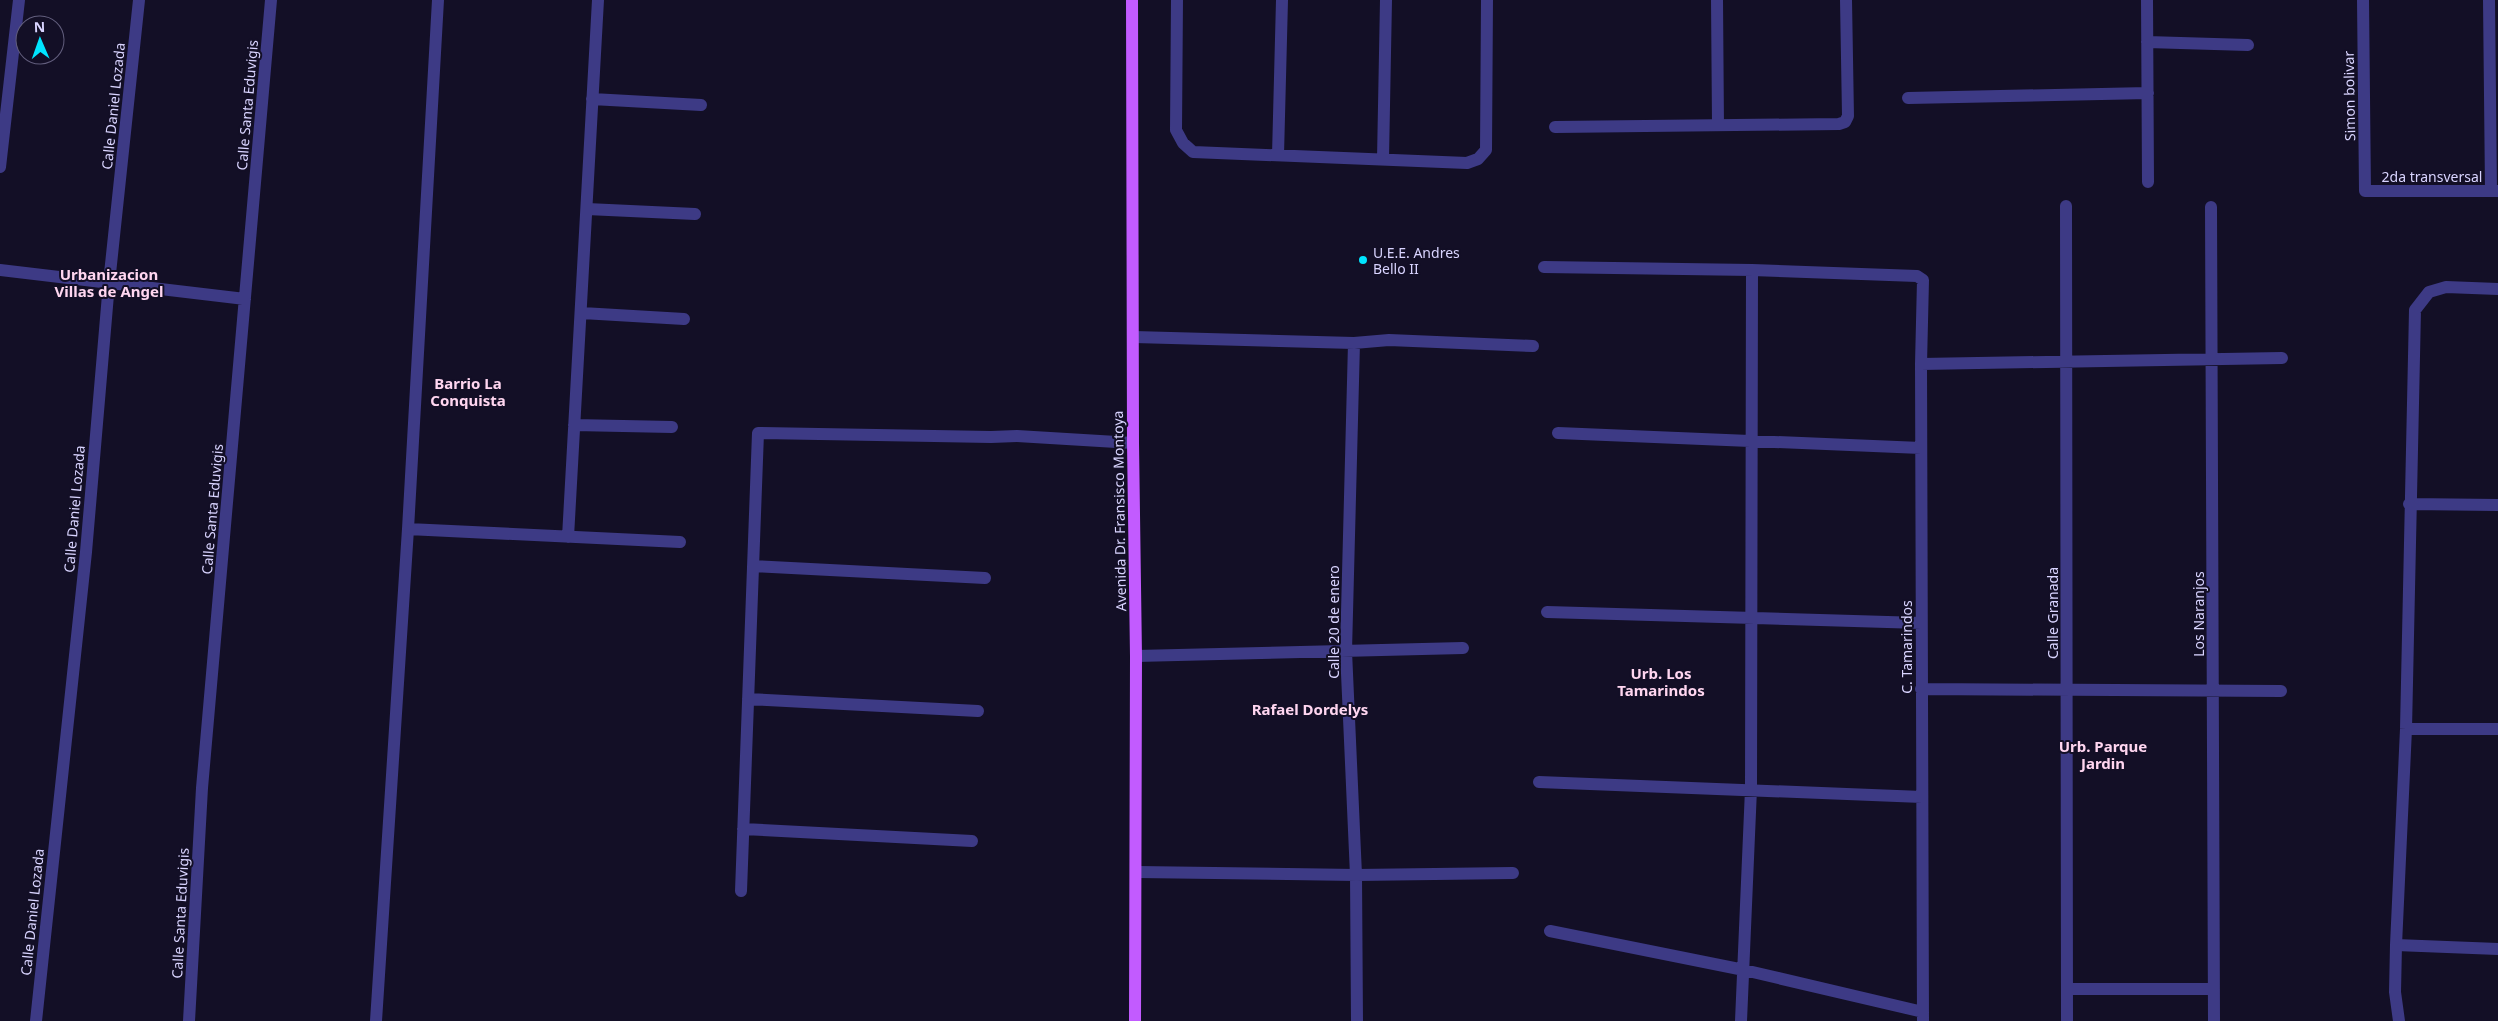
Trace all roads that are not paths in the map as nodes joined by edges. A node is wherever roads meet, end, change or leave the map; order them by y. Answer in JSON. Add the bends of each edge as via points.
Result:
{"nodes":[{"id":1,"x":20,"y":0,"type":"edge"},
{"id":2,"x":139,"y":0,"type":"edge"},
{"id":3,"x":271,"y":0,"type":"edge"},
{"id":4,"x":438,"y":0,"type":"edge"},
{"id":5,"x":598,"y":0,"type":"edge"},
{"id":6,"x":1132,"y":0,"type":"edge"},
{"id":7,"x":1177,"y":0,"type":"edge"},
{"id":8,"x":1282,"y":0,"type":"edge"},
{"id":9,"x":1386,"y":0,"type":"edge"},
{"id":10,"x":1488,"y":0,"type":"edge"},
{"id":11,"x":1717,"y":0,"type":"edge"},
{"id":12,"x":1846,"y":0,"type":"edge"},
{"id":13,"x":2147,"y":0,"type":"edge"},
{"id":14,"x":2363,"y":0,"type":"edge"},
{"id":15,"x":2489,"y":0,"type":"edge"},
{"id":16,"x":2147,"y":42,"type":"junction"},
{"id":17,"x":2248,"y":45,"type":"dead end"},
{"id":18,"x":2148,"y":93,"type":"junction"},
{"id":19,"x":1908,"y":98,"type":"dead end"},
{"id":20,"x":592,"y":99,"type":"junction"},
{"id":21,"x":701,"y":105,"type":"dead end"},
{"id":22,"x":1718,"y":125,"type":"junction"},
{"id":23,"x":1555,"y":126,"type":"dead end"},
{"id":24,"x":1278,"y":155,"type":"junction"},
{"id":25,"x":1383,"y":159,"type":"junction"},
{"id":26,"x":0,"y":167,"type":"edge"},
{"id":27,"x":2148,"y":182,"type":"dead end"},
{"id":28,"x":2365,"y":191,"type":"joint"},
{"id":29,"x":2494,"y":191,"type":"edge"},
{"id":30,"x":2066,"y":206,"type":"dead end"},
{"id":31,"x":2212,"y":207,"type":"dead end"},
{"id":32,"x":587,"y":209,"type":"junction"},
{"id":33,"x":695,"y":214,"type":"dead end"},
{"id":34,"x":1544,"y":267,"type":"dead end"},
{"id":35,"x":0,"y":270,"type":"edge"},
{"id":36,"x":1752,"y":270,"type":"junction"},
{"id":37,"x":109,"y":283,"type":"junction"},
{"id":38,"x":2498,"y":289,"type":"edge"},
{"id":39,"x":245,"y":299,"type":"junction"},
{"id":40,"x":582,"y":313,"type":"junction"},
{"id":41,"x":684,"y":319,"type":"dead end"},
{"id":42,"x":1134,"y":337,"type":"junction"},
{"id":43,"x":1354,"y":343,"type":"junction"},
{"id":44,"x":1533,"y":346,"type":"dead end"},
{"id":45,"x":2282,"y":358,"type":"dead end"},
{"id":46,"x":2212,"y":359,"type":"junction"},
{"id":47,"x":2066,"y":361,"type":"junction"},
{"id":48,"x":1920,"y":364,"type":"junction"},
{"id":49,"x":574,"y":425,"type":"junction"},
{"id":50,"x":672,"y":427,"type":"dead end"},
{"id":51,"x":1558,"y":433,"type":"dead end"},
{"id":52,"x":1751,"y":440,"type":"junction"},
{"id":53,"x":1133,"y":443,"type":"junction"},
{"id":54,"x":1921,"y":448,"type":"junction"},
{"id":55,"x":2409,"y":504,"type":"junction"},
{"id":56,"x":2498,"y":505,"type":"edge"},
{"id":57,"x":408,"y":529,"type":"junction"},
{"id":58,"x":568,"y":537,"type":"junction"},
{"id":59,"x":680,"y":542,"type":"dead end"},
{"id":60,"x":753,"y":566,"type":"junction"},
{"id":61,"x":985,"y":578,"type":"dead end"},
{"id":62,"x":1547,"y":612,"type":"dead end"},
{"id":63,"x":1752,"y":618,"type":"junction"},
{"id":64,"x":1921,"y":623,"type":"junction"},
{"id":65,"x":1463,"y":648,"type":"dead end"},
{"id":66,"x":1346,"y":651,"type":"junction"},
{"id":67,"x":1136,"y":656,"type":"junction"},
{"id":68,"x":1921,"y":689,"type":"junction"},
{"id":69,"x":2067,"y":690,"type":"junction"},
{"id":70,"x":2213,"y":690,"type":"junction"},
{"id":71,"x":2280,"y":691,"type":"dead end"},
{"id":72,"x":748,"y":699,"type":"junction"},
{"id":73,"x":978,"y":711,"type":"dead end"},
{"id":74,"x":2406,"y":729,"type":"junction"},
{"id":75,"x":2498,"y":729,"type":"edge"},
{"id":76,"x":1539,"y":782,"type":"dead end"},
{"id":77,"x":1751,"y":789,"type":"junction"},
{"id":78,"x":1922,"y":797,"type":"junction"},
{"id":79,"x":743,"y":829,"type":"junction"},
{"id":80,"x":972,"y":841,"type":"dead end"},
{"id":81,"x":1136,"y":872,"type":"junction"},
{"id":82,"x":1513,"y":873,"type":"dead end"},
{"id":83,"x":1356,"y":875,"type":"junction"},
{"id":84,"x":741,"y":891,"type":"dead end"},
{"id":85,"x":1550,"y":931,"type":"dead end"},
{"id":86,"x":2396,"y":945,"type":"junction"},
{"id":87,"x":2498,"y":948,"type":"edge"},
{"id":88,"x":1744,"y":970,"type":"junction"},
{"id":89,"x":2067,"y":989,"type":"junction"},
{"id":90,"x":2214,"y":989,"type":"junction"},
{"id":91,"x":1923,"y":1017,"type":"edge"},
{"id":92,"x":36,"y":1021,"type":"edge"},
{"id":93,"x":189,"y":1021,"type":"edge"},
{"id":94,"x":376,"y":1021,"type":"edge"},
{"id":95,"x":1135,"y":1021,"type":"edge"},
{"id":96,"x":1357,"y":1021,"type":"edge"},
{"id":97,"x":1741,"y":1021,"type":"edge"},
{"id":98,"x":2067,"y":1021,"type":"edge"},
{"id":99,"x":2214,"y":1021,"type":"edge"},
{"id":100,"x":2399,"y":1021,"type":"edge"}],
"edges":[{"from":1,"to":26,"type":"street"},
{"from":2,"to":37,"type":"street","name":"Calle Daniel Lozada"},
{"from":3,"to":39,"type":"street","name":"Calle Santa Eduvigis"},
{"from":4,"to":57,"type":"street"},
{"from":5,"to":20,"type":"street"},
{"from":6,"to":42,"type":"main road","name":"Avenida Dr. Fransisco Montoya"},
{"from":7,"to":24,"type":"street","via":[[1176,130],[1183,143],[1193,152]]},
{"from":8,"to":24,"type":"street"},
{"from":9,"to":25,"type":"street"},
{"from":10,"to":25,"type":"street","via":[[1486,150],[1478,159],[1467,163]]},
{"from":11,"to":22,"type":"street"},
{"from":12,"to":22,"type":"street","via":[[1848,116],[1845,122]]},
{"from":13,"to":16,"type":"street"},
{"from":14,"to":28,"type":"street","name":"Simon bolivar"},
{"from":15,"to":29,"type":"street"},
{"from":16,"to":17,"type":"street"},
{"from":16,"to":18,"type":"street"},
{"from":18,"to":19,"type":"street"},
{"from":18,"to":27,"type":"street"},
{"from":20,"to":21,"type":"street"},
{"from":20,"to":32,"type":"street"},
{"from":22,"to":23,"type":"street"},
{"from":24,"to":25,"type":"street"},
{"from":28,"to":29,"type":"street","name":"2da transversal"},
{"from":30,"to":47,"type":"street","name":"Calle Granada"},
{"from":31,"to":46,"type":"street","name":"Los Naranjos"},
{"from":32,"to":33,"type":"street"},
{"from":32,"to":40,"type":"street"},
{"from":34,"to":36,"type":"street"},
{"from":35,"to":37,"type":"street"},
{"from":36,"to":48,"type":"street","name":"C. Tamarindos","via":[[1917,276],[1923,280]]},
{"from":36,"to":52,"type":"street"},
{"from":37,"to":39,"type":"street"},
{"from":37,"to":92,"type":"street","name":"Calle Daniel Lozada","via":[[86,552]]},
{"from":38,"to":55,"type":"street","via":[[2446,287],[2429,292],[2415,310]]},
{"from":39,"to":93,"type":"street","name":"Calle Santa Eduvigis","via":[[202,788]]},
{"from":40,"to":41,"type":"street"},
{"from":40,"to":49,"type":"street"},
{"from":42,"to":43,"type":"street"},
{"from":42,"to":53,"type":"main road","name":"Avenida Dr. Fransisco Montoya"},
{"from":43,"to":44,"type":"street","via":[[1389,340]]},
{"from":43,"to":66,"type":"street","name":"Calle 20 de enero"},
{"from":45,"to":46,"type":"street"},
{"from":46,"to":47,"type":"street"},
{"from":46,"to":70,"type":"street","name":"Los Naranjos"},
{"from":47,"to":48,"type":"street"},
{"from":47,"to":69,"type":"street","name":"Calle Granada"},
{"from":48,"to":54,"type":"street","name":"C. Tamarindos"},
{"from":49,"to":50,"type":"street"},
{"from":49,"to":58,"type":"street"},
{"from":51,"to":52,"type":"street"},
{"from":52,"to":54,"type":"street"},
{"from":52,"to":63,"type":"street"},
{"from":53,"to":60,"type":"street","via":[[1017,436],[758,433]]},
{"from":53,"to":67,"type":"main road","name":"Avenida Dr. Fransisco Montoya"},
{"from":54,"to":64,"type":"street","name":"C. Tamarindos"},
{"from":55,"to":56,"type":"street"},
{"from":55,"to":74,"type":"street"},
{"from":57,"to":58,"type":"street"},
{"from":57,"to":94,"type":"street"},
{"from":58,"to":59,"type":"street"},
{"from":60,"to":61,"type":"street"},
{"from":60,"to":72,"type":"street"},
{"from":62,"to":63,"type":"street"},
{"from":63,"to":64,"type":"street"},
{"from":63,"to":77,"type":"street"},
{"from":64,"to":68,"type":"street","name":"C. Tamarindos"},
{"from":65,"to":66,"type":"street"},
{"from":66,"to":67,"type":"street"},
{"from":66,"to":83,"type":"street","name":"Calle 20 de enero"},
{"from":67,"to":81,"type":"main road","name":"Avenida Dr. Fransisco Montoya"},
{"from":68,"to":69,"type":"street"},
{"from":68,"to":78,"type":"street","name":"C. Tamarindos"},
{"from":69,"to":70,"type":"street"},
{"from":69,"to":89,"type":"street","name":"Calle Granada"},
{"from":70,"to":71,"type":"street"},
{"from":70,"to":90,"type":"street","name":"Los Naranjos"},
{"from":72,"to":73,"type":"street"},
{"from":72,"to":79,"type":"street"},
{"from":74,"to":75,"type":"street"},
{"from":74,"to":86,"type":"street"},
{"from":76,"to":77,"type":"street"},
{"from":77,"to":78,"type":"street"},
{"from":77,"to":88,"type":"street"},
{"from":78,"to":91,"type":"street","name":"C. Tamarindos"},
{"from":79,"to":80,"type":"street"},
{"from":79,"to":84,"type":"street"},
{"from":81,"to":83,"type":"street"},
{"from":81,"to":95,"type":"main road","name":"Avenida Dr. Fransisco Montoya"},
{"from":82,"to":83,"type":"street"},
{"from":83,"to":96,"type":"street","name":"Calle 20 de enero"},
{"from":85,"to":88,"type":"street"},
{"from":86,"to":87,"type":"street"},
{"from":86,"to":100,"type":"street","via":[[2395,992]]},
{"from":88,"to":91,"type":"street"},
{"from":88,"to":97,"type":"street"},
{"from":89,"to":90,"type":"street"},
{"from":89,"to":98,"type":"street","name":"Calle Granada"},
{"from":90,"to":99,"type":"street","name":"Los Naranjos"}]}
